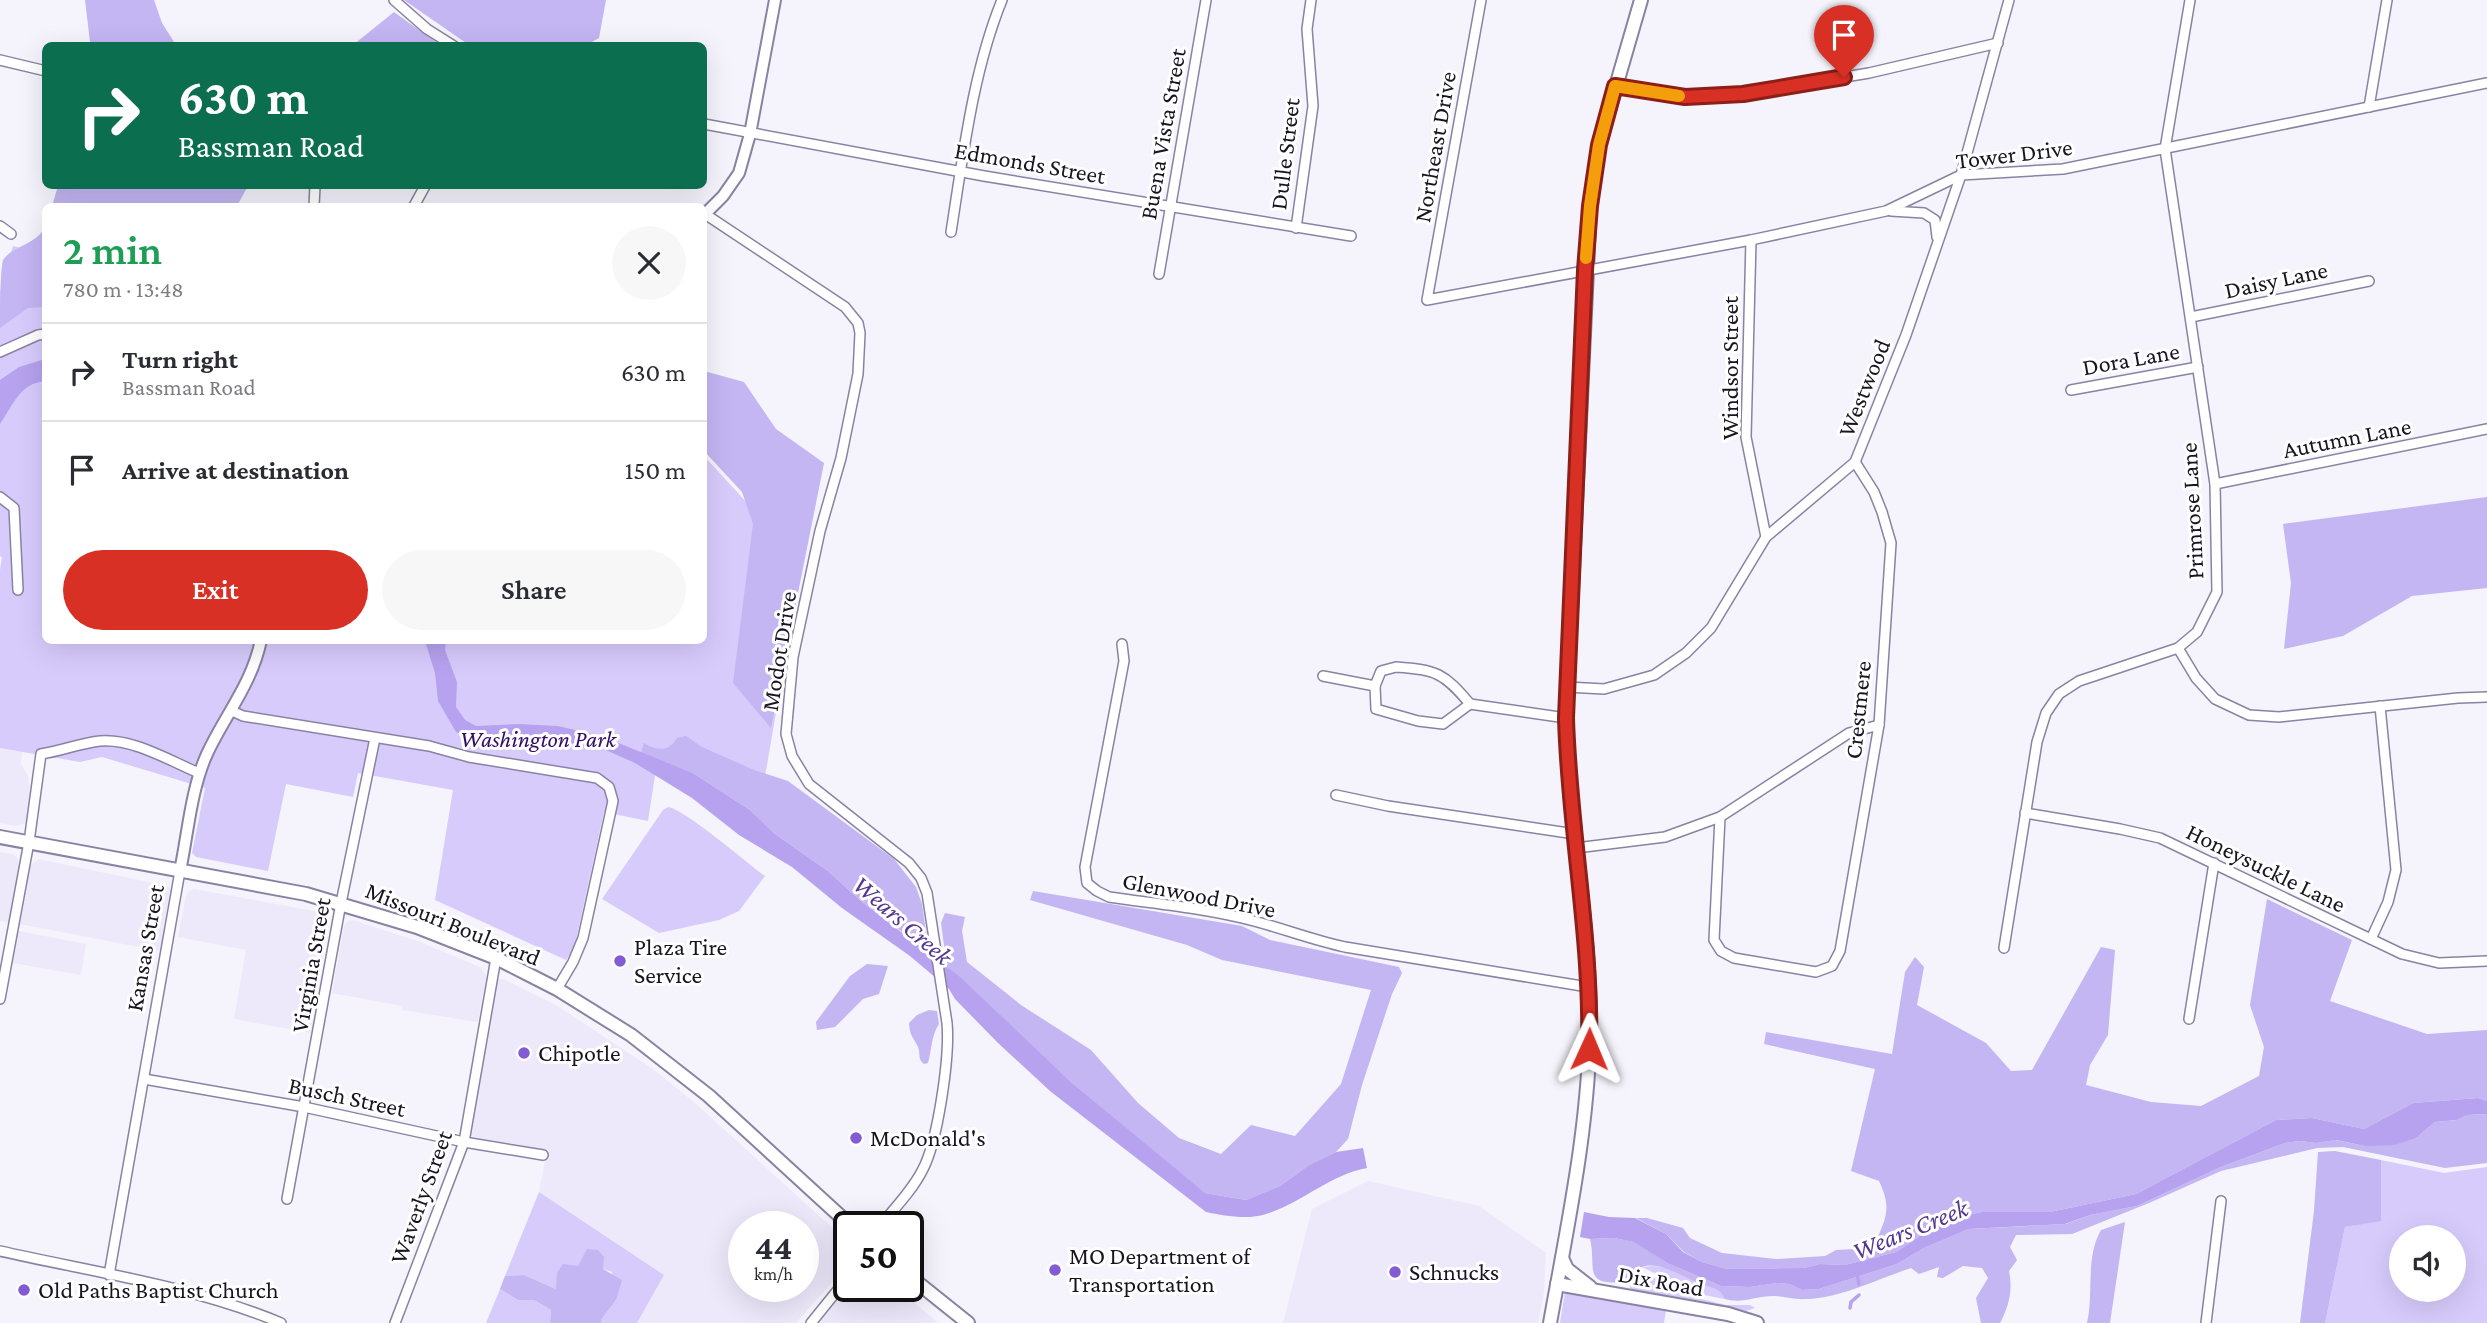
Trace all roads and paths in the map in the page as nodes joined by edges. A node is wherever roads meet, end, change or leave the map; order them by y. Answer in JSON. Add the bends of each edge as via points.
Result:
{"nodes":[{"id":1,"x":394,"y":0,"type":"edge"},
{"id":2,"x":775,"y":0,"type":"edge"},
{"id":3,"x":1002,"y":0,"type":"edge"},
{"id":4,"x":1206,"y":0,"type":"edge"},
{"id":5,"x":1311,"y":0,"type":"edge"},
{"id":6,"x":1481,"y":0,"type":"edge"},
{"id":7,"x":1641,"y":0,"type":"edge"},
{"id":8,"x":2009,"y":0,"type":"edge"},
{"id":9,"x":2190,"y":0,"type":"edge"},
{"id":10,"x":2386,"y":0,"type":"edge"},
{"id":11,"x":448,"y":42,"type":"edge"},
{"id":12,"x":1998,"y":43,"type":"junction"},
{"id":13,"x":0,"y":60,"type":"edge"},
{"id":14,"x":42,"y":70,"type":"edge"},
{"id":15,"x":2487,"y":83,"type":"edge"},
{"id":16,"x":1615,"y":86,"type":"junction"},
{"id":17,"x":2369,"y":107,"type":"junction"},
{"id":18,"x":707,"y":125,"type":"edge"},
{"id":19,"x":750,"y":134,"type":"junction"},
{"id":20,"x":2165,"y":149,"type":"junction"},
{"id":21,"x":961,"y":170,"type":"junction"},
{"id":22,"x":1961,"y":175,"type":"junction"},
{"id":23,"x":1170,"y":208,"type":"junction"},
{"id":24,"x":707,"y":211,"type":"edge"},
{"id":25,"x":1886,"y":211,"type":"junction"},
{"id":26,"x":707,"y":216,"type":"edge"},
{"id":27,"x":0,"y":226,"type":"edge"},
{"id":28,"x":1296,"y":228,"type":"junction"},
{"id":29,"x":951,"y":232,"type":"dead end"},
{"id":30,"x":11,"y":234,"type":"dead end"},
{"id":31,"x":1351,"y":236,"type":"dead end"},
{"id":32,"x":1751,"y":240,"type":"junction"},
{"id":33,"x":1938,"y":241,"type":"junction"},
{"id":34,"x":1585,"y":270,"type":"junction"},
{"id":35,"x":1159,"y":274,"type":"dead end"},
{"id":36,"x":2369,"y":281,"type":"dead end"},
{"id":37,"x":1427,"y":300,"type":"joint"},
{"id":38,"x":2191,"y":317,"type":"junction"},
{"id":39,"x":42,"y":334,"type":"edge"},
{"id":40,"x":0,"y":352,"type":"edge"},
{"id":41,"x":2197,"y":367,"type":"junction"},
{"id":42,"x":2071,"y":390,"type":"dead end"},
{"id":43,"x":2487,"y":429,"type":"edge"},
{"id":44,"x":1855,"y":463,"type":"junction"},
{"id":45,"x":2215,"y":484,"type":"junction"},
{"id":46,"x":0,"y":497,"type":"edge"},
{"id":47,"x":1766,"y":537,"type":"junction"},
{"id":48,"x":18,"y":590,"type":"dead end"},
{"id":49,"x":260,"y":644,"type":"edge"},
{"id":50,"x":1122,"y":644,"type":"dead end"},
{"id":51,"x":2178,"y":648,"type":"junction"},
{"id":52,"x":1323,"y":676,"type":"dead end"},
{"id":53,"x":1375,"y":686,"type":"junction"},
{"id":54,"x":1567,"y":687,"type":"junction"},
{"id":55,"x":2487,"y":697,"type":"edge"},
{"id":56,"x":1470,"y":704,"type":"junction"},
{"id":57,"x":2379,"y":706,"type":"junction"},
{"id":58,"x":233,"y":710,"type":"junction"},
{"id":59,"x":1566,"y":718,"type":"junction"},
{"id":60,"x":1879,"y":725,"type":"junction"},
{"id":61,"x":375,"y":738,"type":"junction"},
{"id":62,"x":199,"y":773,"type":"junction"},
{"id":63,"x":1336,"y":795,"type":"dead end"},
{"id":64,"x":2025,"y":813,"type":"junction"},
{"id":65,"x":1720,"y":817,"type":"junction"},
{"id":66,"x":0,"y":836,"type":"edge"},
{"id":67,"x":1575,"y":841,"type":"junction"},
{"id":68,"x":29,"y":842,"type":"junction"},
{"id":69,"x":2214,"y":863,"type":"junction"},
{"id":70,"x":180,"y":871,"type":"junction"},
{"id":71,"x":341,"y":903,"type":"junction"},
{"id":72,"x":2371,"y":939,"type":"junction"},
{"id":73,"x":2004,"y":948,"type":"dead end"},
{"id":74,"x":496,"y":958,"type":"junction"},
{"id":75,"x":2487,"y":961,"type":"edge"},
{"id":76,"x":1588,"y":987,"type":"junction"},
{"id":77,"x":556,"y":989,"type":"junction"},
{"id":78,"x":0,"y":999,"type":"edge"},
{"id":79,"x":2189,"y":1019,"type":"dead end"},
{"id":80,"x":144,"y":1079,"type":"junction"},
{"id":81,"x":304,"y":1107,"type":"junction"},
{"id":82,"x":464,"y":1142,"type":"junction"},
{"id":83,"x":543,"y":1155,"type":"dead end"},
{"id":84,"x":287,"y":1199,"type":"dead end"},
{"id":85,"x":2221,"y":1200,"type":"dead end"},
{"id":86,"x":835,"y":1211,"type":"edge"},
{"id":87,"x":892,"y":1211,"type":"edge"},
{"id":88,"x":0,"y":1251,"type":"edge"},
{"id":89,"x":1562,"y":1256,"type":"junction"},
{"id":90,"x":109,"y":1275,"type":"junction"},
{"id":91,"x":1557,"y":1283,"type":"junction"},
{"id":92,"x":924,"y":1288,"type":"edge"},
{"id":93,"x":1599,"y":1292,"type":"junction"},
{"id":94,"x":833,"y":1296,"type":"edge"},
{"id":95,"x":281,"y":1323,"type":"edge"},
{"id":96,"x":395,"y":1323,"type":"edge"},
{"id":97,"x":811,"y":1323,"type":"edge"},
{"id":98,"x":968,"y":1323,"type":"edge"},
{"id":99,"x":1550,"y":1323,"type":"edge"},
{"id":100,"x":1757,"y":1323,"type":"edge"},
{"id":101,"x":2206,"y":1323,"type":"edge"}],
"edges":[{"from":1,"to":11,"type":"street"},
{"from":2,"to":19,"type":"street"},
{"from":3,"to":21,"type":"street","via":[[982,62]]},
{"from":4,"to":23,"type":"street","name":"Buena Vista Street"},
{"from":5,"to":28,"type":"street","name":"Dulle Street","via":[[1307,29],[1313,106]]},
{"from":6,"to":37,"type":"street","name":"Northeast Drive"},
{"from":7,"to":16,"type":"main road"},
{"from":8,"to":12,"type":"street","name":"Westwood"},
{"from":9,"to":20,"type":"street","name":"Primrose Lane"},
{"from":10,"to":17,"type":"street"},
{"from":12,"to":16,"type":"street","via":[[1869,73],[1743,94],[1685,97]]},
{"from":12,"to":22,"type":"street","name":"Westwood"},
{"from":13,"to":14,"type":"street"},
{"from":15,"to":17,"type":"street","name":"Tower Drive"},
{"from":16,"to":34,"type":"main road","via":[[1599,145]]},
{"from":17,"to":20,"type":"street","name":"Tower Drive"},
{"from":18,"to":19,"type":"street","name":"Edmonds Street"},
{"from":19,"to":21,"type":"street","name":"Edmonds Street"},
{"from":19,"to":24,"type":"street","via":[[739,173]]},
{"from":20,"to":22,"type":"street","name":"Tower Drive","via":[[2063,169]]},
{"from":20,"to":38,"type":"street","name":"Primrose Lane"},
{"from":21,"to":23,"type":"street","name":"Edmonds Street"},
{"from":21,"to":29,"type":"street"},
{"from":22,"to":25,"type":"street","name":"Tower Drive"},
{"from":22,"to":33,"type":"street","name":"Westwood"},
{"from":23,"to":28,"type":"street","name":"Edmonds Street"},
{"from":23,"to":35,"type":"street","name":"Buena Vista Street"},
{"from":25,"to":32,"type":"street","name":"Tower Drive"},
{"from":25,"to":33,"type":"street","via":[[1924,213],[1935,220]]},
{"from":26,"to":87,"type":"street","name":"Modot Drive","via":[[836,300],[858,323],[858,374],[793,657],[786,734],[797,768],[809,784],[896,852],[927,893],[949,1043],[928,1157],[914,1185]]},
{"from":27,"to":30,"type":"street"},
{"from":28,"to":31,"type":"street","name":"Edmonds Street"},
{"from":32,"to":34,"type":"street","name":"Tower Drive"},
{"from":32,"to":47,"type":"street","name":"Windsor Street","via":[[1746,437]]},
{"from":33,"to":44,"type":"street","name":"Westwood"},
{"from":34,"to":37,"type":"street","name":"Tower Drive"},
{"from":34,"to":54,"type":"main road"},
{"from":36,"to":38,"type":"street","name":"Daisy Lane"},
{"from":38,"to":41,"type":"street","name":"Primrose Lane"},
{"from":39,"to":40,"type":"street"},
{"from":41,"to":42,"type":"street","name":"Dora Lane"},
{"from":41,"to":45,"type":"street","name":"Primrose Lane"},
{"from":43,"to":45,"type":"street","name":"Autumn Lane"},
{"from":44,"to":47,"type":"street","name":"Westwood"},
{"from":44,"to":60,"type":"street","name":"Crestmere","via":[[1874,492],[1891,544]]},
{"from":45,"to":51,"type":"street","name":"Primrose Lane","via":[[2217,592],[2197,632]]},
{"from":46,"to":48,"type":"street","via":[[14,508]]},
{"from":47,"to":54,"type":"street","name":"Westwood","via":[[1711,628],[1686,653],[1654,675],[1604,689]]},
{"from":49,"to":58,"type":"street","name":"Kansas Street"},
{"from":50,"to":76,"type":"street","name":"Glenwood Drive","via":[[1124,661],[1085,867],[1087,883],[1097,891],[1109,897],[1217,912],[1322,942]]},
{"from":51,"to":57,"type":"street","via":[[2215,699],[2249,715],[2279,717]]},
{"from":51,"to":64,"type":"street","name":"Primrose Lane","via":[[2079,681],[2059,694],[2046,713],[2037,742]]},
{"from":52,"to":53,"type":"street"},
{"from":53,"to":56,"type":"street","via":[[1381,671],[1396,667],[1428,670],[1450,681]]},
{"from":53,"to":56,"type":"street","via":[[1377,709],[1418,721],[1443,724]]},
{"from":54,"to":59,"type":"main road"},
{"from":55,"to":57,"type":"street"},
{"from":56,"to":59,"type":"street"},
{"from":57,"to":72,"type":"street","via":[[2396,870]]},
{"from":58,"to":61,"type":"street","via":[[243,716]]},
{"from":58,"to":62,"type":"street","name":"Kansas Street"},
{"from":59,"to":67,"type":"main road"},
{"from":60,"to":65,"type":"street","via":[[1849,733]]},
{"from":60,"to":65,"type":"street","name":"Crestmere","via":[[1840,951],[1832,966],[1816,972],[1734,958],[1721,951],[1714,940]]},
{"from":61,"to":71,"type":"street","name":"Virginia Street"},
{"from":61,"to":77,"type":"street","via":[[597,778],[609,788],[613,801],[579,949]]},
{"from":62,"to":68,"type":"street","via":[[112,741],[41,754]]},
{"from":62,"to":70,"type":"street","name":"Kansas Street"},
{"from":63,"to":67,"type":"street"},
{"from":64,"to":69,"type":"street","name":"Honeysuckle Lane","via":[[2160,838]]},
{"from":64,"to":73,"type":"street","name":"Primrose Lane"},
{"from":65,"to":67,"type":"street","via":[[1665,836]]},
{"from":66,"to":68,"type":"main road","name":"Missouri Boulevard"},
{"from":67,"to":76,"type":"main road"},
{"from":68,"to":70,"type":"main road","name":"Missouri Boulevard"},
{"from":68,"to":78,"type":"street"},
{"from":69,"to":72,"type":"street","name":"Honeysuckle Lane"},
{"from":69,"to":79,"type":"street"},
{"from":70,"to":71,"type":"main road","name":"Missouri Boulevard"},
{"from":70,"to":80,"type":"street","name":"Kansas Street"},
{"from":71,"to":74,"type":"main road","name":"Missouri Boulevard"},
{"from":71,"to":81,"type":"street","name":"Virginia Street"},
{"from":72,"to":75,"type":"street","name":"Honeysuckle Lane","via":[[2402,954],[2440,963]]},
{"from":74,"to":77,"type":"main road","name":"Missouri Boulevard"},
{"from":74,"to":82,"type":"street","name":"Waverly Street"},
{"from":76,"to":89,"type":"main road","via":[[1587,1101]]},
{"from":77,"to":86,"type":"main road","name":"Missouri Boulevard","via":[[631,1035],[709,1096]]},
{"from":80,"to":81,"type":"street","name":"Busch Street"},
{"from":80,"to":90,"type":"street","name":"Kansas Street"},
{"from":81,"to":82,"type":"street","name":"Busch Street"},
{"from":81,"to":84,"type":"street","name":"Virginia Street"},
{"from":82,"to":83,"type":"street","name":"Busch Street"},
{"from":82,"to":96,"type":"street","name":"Waverly Street"},
{"from":85,"to":101,"type":"street"},
{"from":88,"to":90,"type":"street"},
{"from":89,"to":91,"type":"main road"},
{"from":89,"to":93,"type":"main road","via":[[1574,1277]]},
{"from":90,"to":95,"type":"street","via":[[246,1308]]},
{"from":91,"to":93,"type":"main road","name":"Dix Road"},
{"from":91,"to":99,"type":"main road"},
{"from":92,"to":98,"type":"main road"},
{"from":93,"to":100,"type":"main road","name":"Dix Road"},
{"from":94,"to":97,"type":"street"}]}
